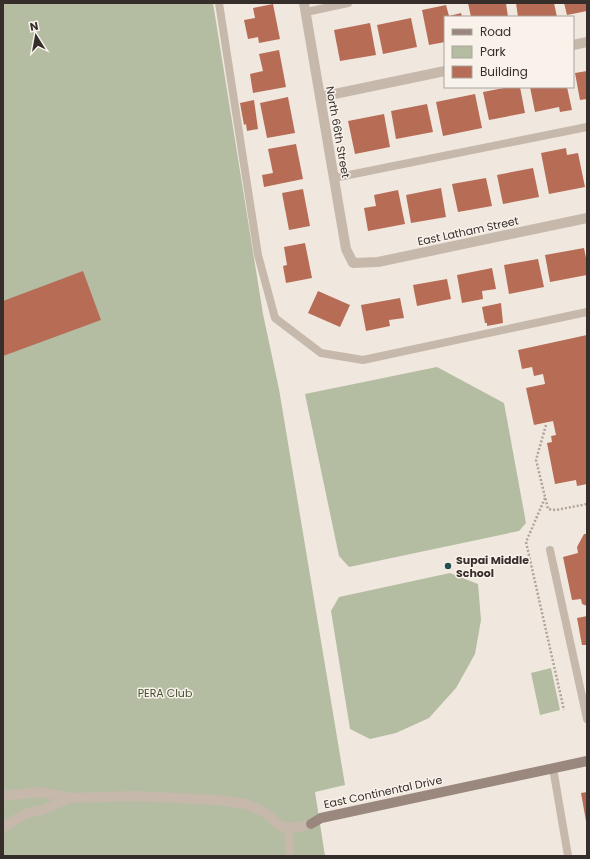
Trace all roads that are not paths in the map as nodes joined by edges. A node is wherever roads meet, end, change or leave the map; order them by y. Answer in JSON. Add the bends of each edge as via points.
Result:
{"nodes":[{"id":1,"x":219,"y":3,"type":"edge"},
{"id":2,"x":348,"y":3,"type":"edge"},
{"id":3,"x":305,"y":7,"type":"edge"},
{"id":4,"x":587,"y":42,"type":"edge"},
{"id":5,"x":574,"y":45,"type":"edge"},
{"id":6,"x":444,"y":71,"type":"edge"},
{"id":7,"x":320,"y":97,"type":"junction"},
{"id":8,"x":587,"y":127,"type":"edge"},
{"id":9,"x":334,"y":178,"type":"junction"},
{"id":10,"x":587,"y":218,"type":"edge"},
{"id":11,"x":353,"y":263,"type":"joint"},
{"id":12,"x":587,"y":312,"type":"edge"},
{"id":13,"x":550,"y":550,"type":"dead end"},
{"id":14,"x":587,"y":719,"type":"edge"},
{"id":15,"x":587,"y":761,"type":"edge"},
{"id":16,"x":553,"y":768,"type":"junction"},
{"id":17,"x":3,"y":796,"type":"edge"},
{"id":18,"x":71,"y":798,"type":"junction"},
{"id":19,"x":288,"y":827,"type":"junction"},
{"id":20,"x":3,"y":828,"type":"edge"},
{"id":21,"x":290,"y":856,"type":"edge"},
{"id":22,"x":568,"y":856,"type":"edge"}],
"edges":[{"from":1,"to":12,"type":"lane","via":[[258,255],[275,318],[321,353],[363,360]]},
{"from":2,"to":3,"type":"lane"},
{"from":3,"to":7,"type":"street","name":"North 66th Street"},
{"from":4,"to":5,"type":"street"},
{"from":6,"to":7,"type":"street"},
{"from":7,"to":9,"type":"street","name":"North 66th Street"},
{"from":8,"to":9,"type":"lane"},
{"from":9,"to":11,"type":"street","name":"North 66th Street","via":[[346,249]]},
{"from":10,"to":11,"type":"street","name":"East Latham Street","via":[[378,262]]},
{"from":13,"to":14,"type":"lane"},
{"from":15,"to":16,"type":"street","name":"East Continental Drive"},
{"from":16,"to":19,"type":"street","name":"East Continental Drive","via":[[321,818],[311,824],[294,828]]},
{"from":16,"to":22,"type":"lane"},
{"from":17,"to":18,"type":"street","via":[[40,792]]},
{"from":18,"to":19,"type":"street","via":[[135,796],[217,800],[246,804],[264,812],[281,826]]},
{"from":18,"to":20,"type":"street","via":[[28,813]]},
{"from":19,"to":21,"type":"lane"}]}
